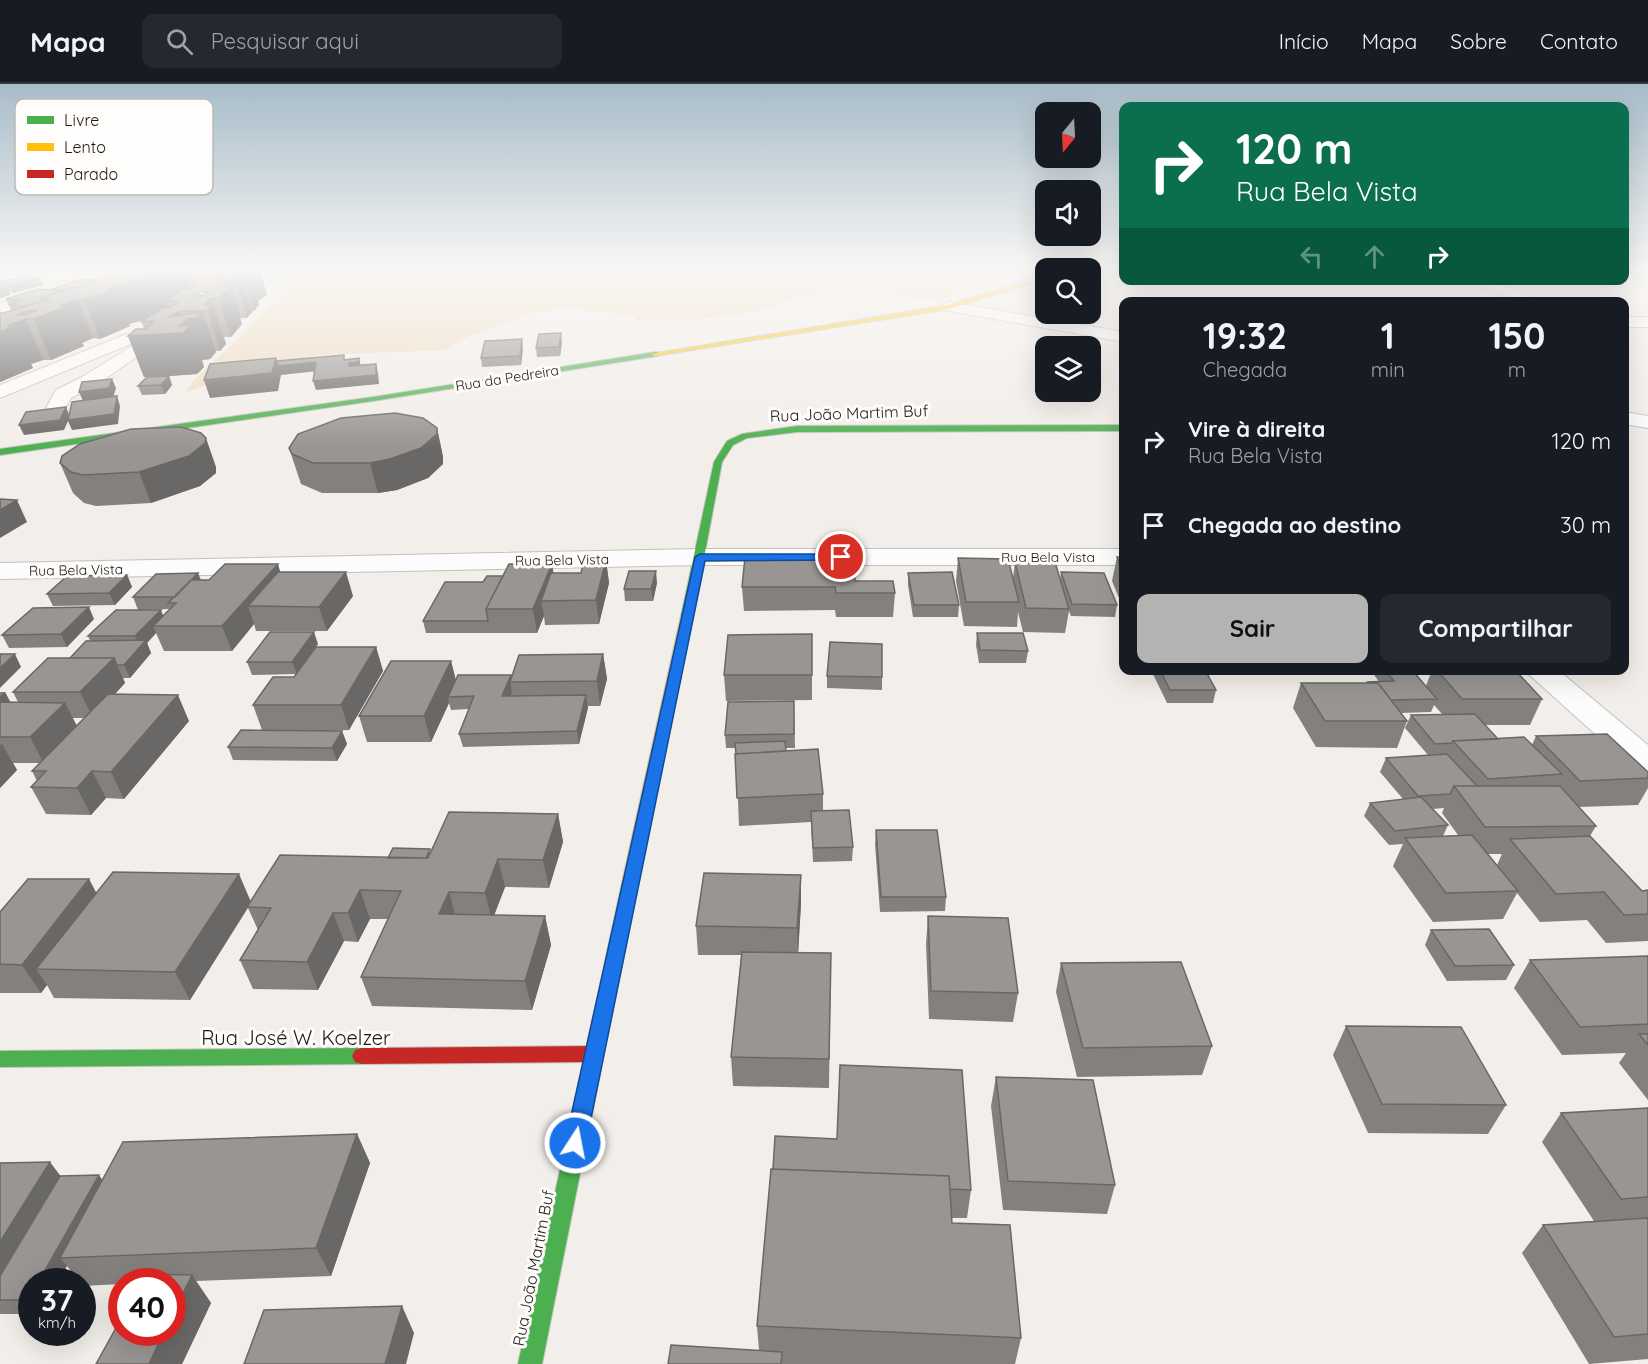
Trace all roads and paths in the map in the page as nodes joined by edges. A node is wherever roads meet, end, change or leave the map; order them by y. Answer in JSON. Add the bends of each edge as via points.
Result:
{"nodes":[{"id":1,"x":152,"y":330,"type":"edge"},
{"id":2,"x":166,"y":330,"type":"edge"},
{"id":3,"x":807,"y":330,"type":"edge"},
{"id":4,"x":1082,"y":330,"type":"edge"},
{"id":5,"x":1119,"y":336,"type":"edge"},
{"id":6,"x":0,"y":392,"type":"edge"},
{"id":7,"x":1629,"y":419,"type":"edge"},
{"id":8,"x":1648,"y":422,"type":"edge"},
{"id":9,"x":1119,"y":428,"type":"edge"},
{"id":10,"x":44,"y":433,"type":"junction"},
{"id":11,"x":0,"y":452,"type":"edge"},
{"id":12,"x":700,"y":557,"type":"junction"},
{"id":13,"x":1119,"y":558,"type":"edge"},
{"id":14,"x":0,"y":572,"type":"edge"},
{"id":15,"x":1545,"y":675,"type":"edge"},
{"id":16,"x":1646,"y":759,"type":"edge"},
{"id":17,"x":593,"y":1054,"type":"junction"},
{"id":18,"x":0,"y":1059,"type":"edge"},
{"id":19,"x":530,"y":1364,"type":"edge"}],
"edges":[{"from":1,"to":6,"type":"street"},
{"from":2,"to":10,"type":"street","via":[[63,394]]},
{"from":3,"to":10,"type":"street","name":"Rua da Pedreira","via":[[373,399]]},
{"from":4,"to":5,"type":"street"},
{"from":7,"to":8,"type":"street"},
{"from":9,"to":12,"type":"street","name":"Rua João Martim Buf","via":[[842,428],[747,435],[729,443],[719,458]]},
{"from":10,"to":11,"type":"street","name":"Rua da Pedreira"},
{"from":12,"to":13,"type":"street","name":"Rua Bela Vista"},
{"from":12,"to":14,"type":"street","name":"Rua Bela Vista"},
{"from":12,"to":17,"type":"street","name":"Rua João Martim Buf"},
{"from":15,"to":16,"type":"street"},
{"from":17,"to":18,"type":"street","name":"Rua José W. Koelzer"},
{"from":17,"to":19,"type":"street","name":"Rua João Martim Buf"}]}
